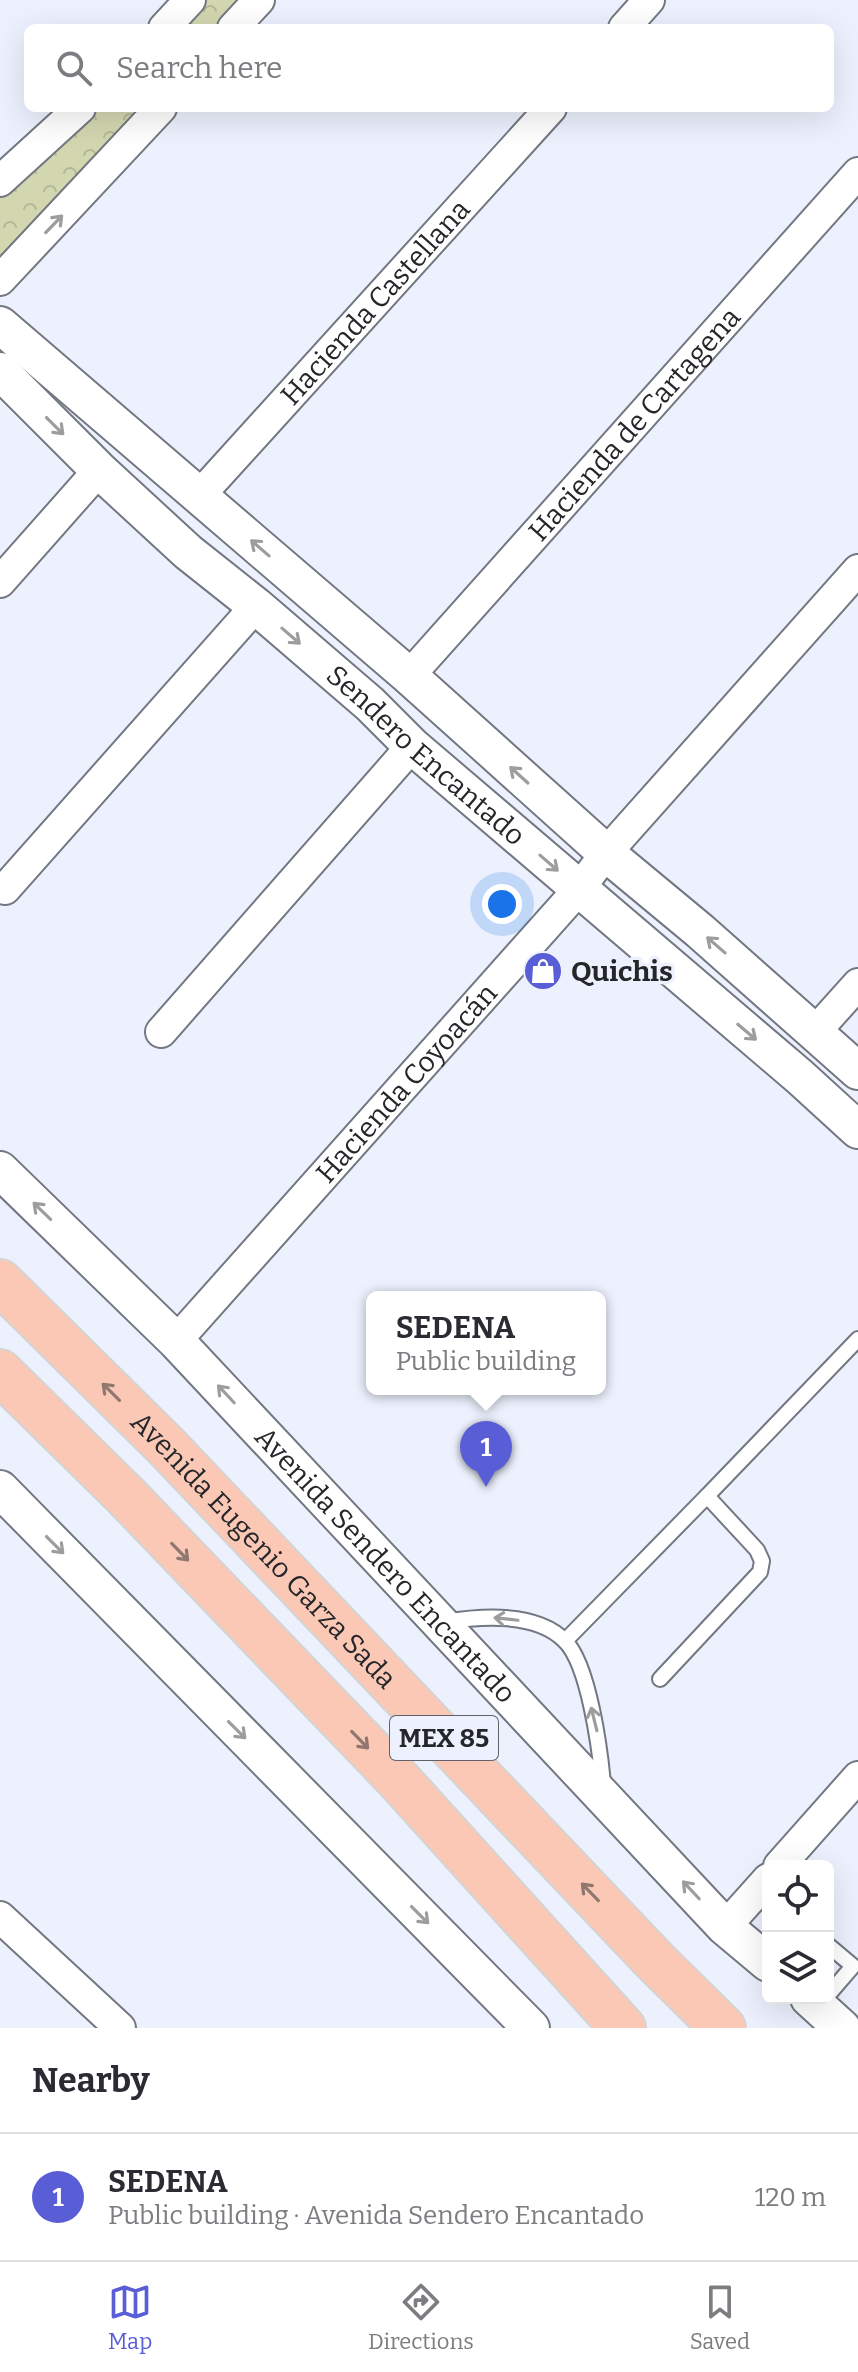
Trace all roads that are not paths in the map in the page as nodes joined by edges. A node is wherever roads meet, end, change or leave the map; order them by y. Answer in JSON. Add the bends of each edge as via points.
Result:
{"nodes":[{"id":1,"x":190,"y":0,"type":"edge"},
{"id":2,"x":259,"y":0,"type":"edge"},
{"id":3,"x":649,"y":0,"type":"edge"},
{"id":4,"x":168,"y":24,"type":"edge"},
{"id":5,"x":237,"y":24,"type":"edge"},
{"id":6,"x":628,"y":24,"type":"edge"},
{"id":7,"x":76,"y":112,"type":"edge"},
{"id":8,"x":157,"y":112,"type":"edge"},
{"id":9,"x":547,"y":112,"type":"edge"},
{"id":10,"x":858,"y":173,"type":"edge"},
{"id":11,"x":0,"y":181,"type":"edge"},
{"id":12,"x":0,"y":280,"type":"edge"},
{"id":13,"x":0,"y":325,"type":"edge"},
{"id":14,"x":0,"y":371,"type":"edge"},
{"id":15,"x":99,"y":470,"type":"junction"},
{"id":16,"x":199,"y":496,"type":"junction"},
{"id":17,"x":858,"y":570,"type":"edge"},
{"id":18,"x":0,"y":582,"type":"edge"},
{"id":19,"x":256,"y":606,"type":"junction"},
{"id":20,"x":409,"y":676,"type":"junction"},
{"id":21,"x":412,"y":746,"type":"junction"},
{"id":22,"x":606,"y":853,"type":"junction"},
{"id":23,"x":5,"y":889,"type":"dead end"},
{"id":24,"x":579,"y":889,"type":"junction"},
{"id":25,"x":858,"y":984,"type":"edge"},
{"id":26,"x":161,"y":1032,"type":"dead end"},
{"id":27,"x":815,"y":1032,"type":"junction"},
{"id":28,"x":858,"y":1071,"type":"edge"},
{"id":29,"x":858,"y":1130,"type":"edge"},
{"id":30,"x":0,"y":1170,"type":"edge"},
{"id":31,"x":0,"y":1282,"type":"edge"},
{"id":32,"x":858,"y":1339,"type":"edge"},
{"id":33,"x":176,"y":1341,"type":"junction"},
{"id":34,"x":0,"y":1372,"type":"edge"},
{"id":35,"x":0,"y":1489,"type":"edge"},
{"id":36,"x":707,"y":1496,"type":"junction"},
{"id":37,"x":442,"y":1623,"type":"junction"},
{"id":38,"x":565,"y":1641,"type":"junction"},
{"id":39,"x":660,"y":1679,"type":"dead end"},
{"id":40,"x":858,"y":1777,"type":"edge"},
{"id":41,"x":604,"y":1797,"type":"junction"},
{"id":42,"x":788,"y":1860,"type":"edge"},
{"id":43,"x":762,"y":1889,"type":"edge"},
{"id":44,"x":0,"y":1917,"type":"edge"},
{"id":45,"x":725,"y":1927,"type":"junction"},
{"id":46,"x":834,"y":1950,"type":"edge"},
{"id":47,"x":762,"y":1958,"type":"edge"},
{"id":48,"x":834,"y":1992,"type":"edge"},
{"id":49,"x":618,"y":2025,"type":"edge"},
{"id":50,"x":120,"y":2028,"type":"edge"},
{"id":51,"x":531,"y":2028,"type":"edge"},
{"id":52,"x":723,"y":2028,"type":"edge"}],
"edges":[{"from":1,"to":4,"type":"street"},
{"from":2,"to":5,"type":"street"},
{"from":3,"to":6,"type":"street"},
{"from":7,"to":11,"type":"street"},
{"from":12,"to":8,"type":"street","one_way":true},
{"from":9,"to":16,"type":"street","name":"Hacienda Castellana"},
{"from":10,"to":20,"type":"street","name":"Hacienda de Cartagena"},
{"from":13,"to":16,"type":"street","name":"Sendero Encantado"},
{"from":14,"to":15,"type":"street","name":"Sendero Encantado","one_way":true},
{"from":15,"to":18,"type":"street"},
{"from":15,"to":19,"type":"street","name":"Sendero Encantado"},
{"from":20,"to":16,"type":"street","name":"Sendero Encantado","one_way":true},
{"from":17,"to":22,"type":"street","name":"Hacienda Coyoacán"},
{"from":19,"to":21,"type":"street","name":"Sendero Encantado","one_way":true},
{"from":19,"to":23,"type":"street"},
{"from":22,"to":20,"type":"street","name":"Sendero Encantado","one_way":true},
{"from":21,"to":24,"type":"street","name":"Sendero Encantado","one_way":true},
{"from":21,"to":26,"type":"street"},
{"from":22,"to":24,"type":"street","name":"Hacienda Coyoacán"},
{"from":27,"to":22,"type":"street","name":"Sendero Encantado","one_way":true},
{"from":24,"to":29,"type":"street","name":"Sendero Encantado","one_way":true},
{"from":24,"to":33,"type":"street","name":"Hacienda Coyoacán"},
{"from":25,"to":27,"type":"street"},
{"from":27,"to":28,"type":"street","name":"Sendero Encantado"},
{"from":33,"to":30,"type":"street","name":"Avenida Sendero Encantado","one_way":true},
{"from":52,"to":31,"type":"highway","name":"Avenida Eugenio Garza Sada","number":"MEX 85","one_way":true,"via":[[167,1447]]},
{"from":32,"to":36,"type":"lane"},
{"from":37,"to":33,"type":"street","name":"Avenida Sendero Encantado","one_way":true},
{"from":34,"to":49,"type":"highway","number":"MEX 85","one_way":true,"via":[[394,1775]]},
{"from":35,"to":51,"type":"street","one_way":true},
{"from":36,"to":38,"type":"lane"},
{"from":36,"to":39,"type":"lane","via":[[757,1550],[760,1572]]},
{"from":38,"to":37,"type":"lane","one_way":true,"via":[[530,1622],[506,1618]]},
{"from":37,"to":41,"type":"street","name":"Avenida Sendero Encantado"},
{"from":41,"to":38,"type":"lane","one_way":true,"via":[[597,1730],[580,1670]]},
{"from":40,"to":42,"type":"street"},
{"from":45,"to":41,"type":"street","name":"Avenida Sendero Encantado","one_way":true},
{"from":43,"to":45,"type":"street"},
{"from":44,"to":50,"type":"street"},
{"from":45,"to":47,"type":"street","name":"Avenida Sendero Encantado"},
{"from":46,"to":48,"type":"lane","via":[[853,1966]]}]}
